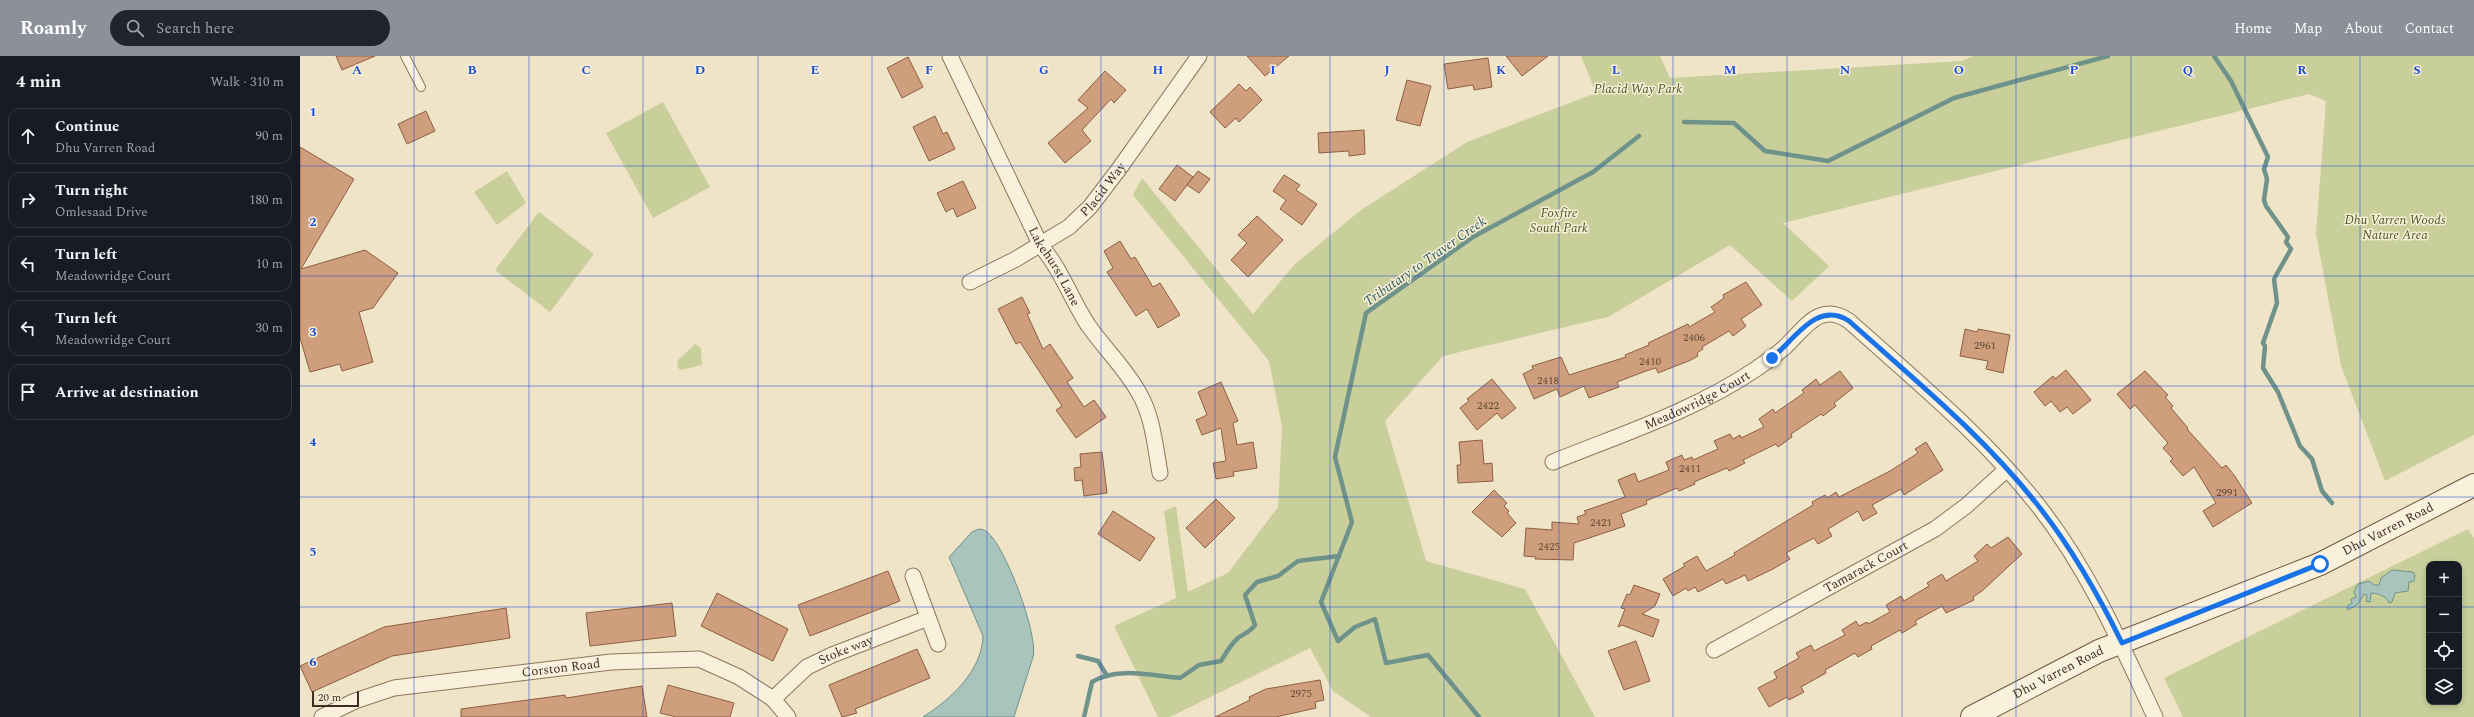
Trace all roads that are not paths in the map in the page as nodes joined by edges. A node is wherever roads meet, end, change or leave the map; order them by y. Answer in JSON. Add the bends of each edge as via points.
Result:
{"nodes":[{"id":1,"x":405,"y":56,"type":"edge"},
{"id":2,"x":950,"y":56,"type":"edge"},
{"id":3,"x":1199,"y":56,"type":"edge"},
{"id":4,"x":421,"y":87,"type":"dead end"},
{"id":5,"x":1041,"y":246,"type":"junction"},
{"id":6,"x":970,"y":282,"type":"dead end"},
{"id":7,"x":1553,"y":462,"type":"dead end"},
{"id":8,"x":2007,"y":469,"type":"junction"},
{"id":9,"x":1160,"y":473,"type":"dead end"},
{"id":10,"x":2474,"y":485,"type":"edge"},
{"id":11,"x":913,"y":576,"type":"dead end"},
{"id":12,"x":928,"y":618,"type":"junction"},
{"id":13,"x":2122,"y":643,"type":"junction"},
{"id":14,"x":938,"y":644,"type":"dead end"},
{"id":15,"x":1714,"y":650,"type":"dead end"},
{"id":16,"x":773,"y":699,"type":"junction"},
{"id":17,"x":326,"y":716,"type":"edge"},
{"id":18,"x":788,"y":717,"type":"edge"},
{"id":19,"x":1972,"y":717,"type":"edge"},
{"id":20,"x":2155,"y":717,"type":"edge"}],
"edges":[{"from":1,"to":4,"type":"lane"},
{"from":2,"to":5,"type":"street","name":"Lakehurst Lane"},
{"from":3,"to":5,"type":"street","name":"Placid Way","via":[[1090,207],[1069,227]]},
{"from":5,"to":6,"type":"street","name":"Placid Way"},
{"from":5,"to":9,"type":"street","name":"Lakehurst Lane","via":[[1052,259],[1088,325],[1139,392],[1149,415]]},
{"from":7,"to":8,"type":"street","name":"Meadowridge Court","via":[[1707,399],[1757,369],[1819,316],[1836,314],[1849,321],[1963,424]]},
{"from":8,"to":13,"type":"street","via":[[2054,527],[2088,581]]},
{"from":8,"to":15,"type":"street","name":"Tamarack Court","via":[[1966,506],[1935,529]]},
{"from":10,"to":13,"type":"main road","name":"Dhu Varren Road","via":[[2320,564]]},
{"from":11,"to":12,"type":"street"},
{"from":12,"to":14,"type":"street"},
{"from":12,"to":16,"type":"street","name":"Stoke way","via":[[807,667]]},
{"from":13,"to":19,"type":"main road","name":"Dhu Varren Road","via":[[2099,651]]},
{"from":13,"to":20,"type":"street"},
{"from":16,"to":17,"type":"street","name":"Corston Road","via":[[739,677],[699,658],[648,659],[394,688],[355,701]]},
{"from":16,"to":18,"type":"street","name":"Corston Road"}]}
